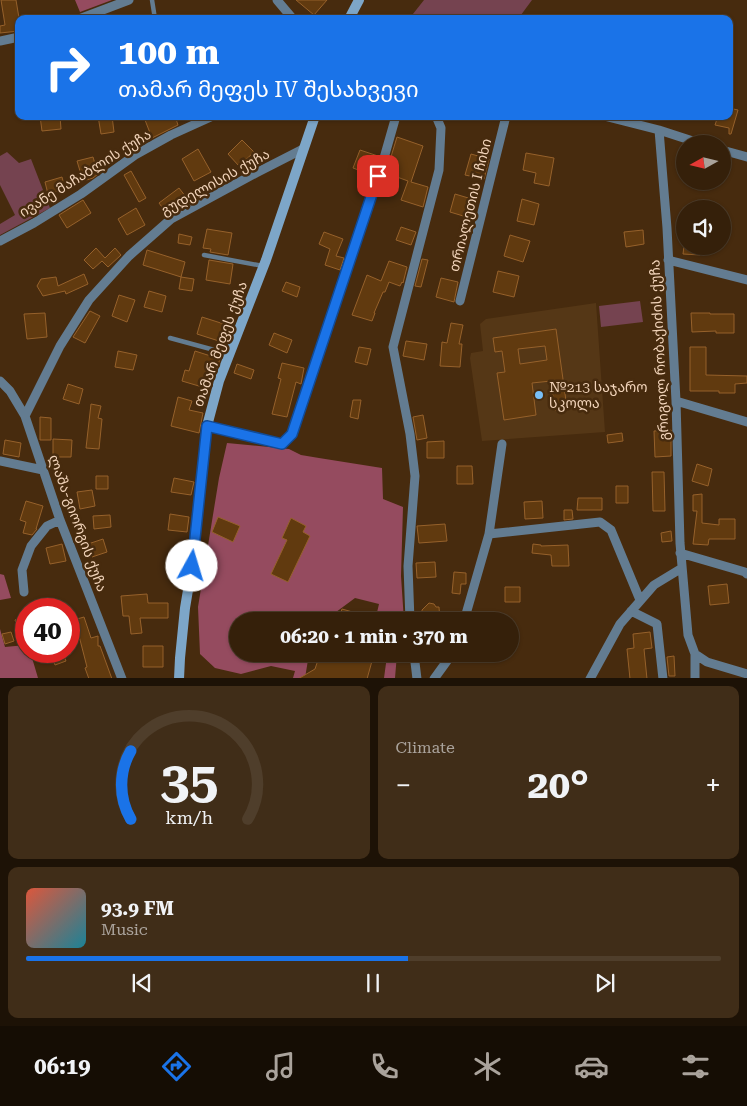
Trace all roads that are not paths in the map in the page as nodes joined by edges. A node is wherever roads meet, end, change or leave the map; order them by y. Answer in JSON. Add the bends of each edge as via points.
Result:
{"nodes":[{"id":1,"x":128,"y":0,"type":"edge"},
{"id":2,"x":152,"y":0,"type":"edge"},
{"id":3,"x":278,"y":0,"type":"edge"},
{"id":4,"x":359,"y":0,"type":"edge"},
{"id":5,"x":113,"y":3,"type":"edge"},
{"id":6,"x":88,"y":15,"type":"edge"},
{"id":7,"x":154,"y":15,"type":"edge"},
{"id":8,"x":290,"y":15,"type":"edge"},
{"id":9,"x":351,"y":15,"type":"edge"},
{"id":10,"x":15,"y":38,"type":"edge"},
{"id":11,"x":0,"y":40,"type":"edge"},
{"id":12,"x":204,"y":120,"type":"edge"},
{"id":13,"x":314,"y":120,"type":"edge"},
{"id":14,"x":395,"y":120,"type":"edge"},
{"id":15,"x":438,"y":120,"type":"edge"},
{"id":16,"x":505,"y":120,"type":"edge"},
{"id":17,"x":620,"y":120,"type":"edge"},
{"id":18,"x":659,"y":130,"type":"junction"},
{"id":19,"x":676,"y":136,"type":"edge"},
{"id":20,"x":304,"y":150,"type":"junction"},
{"id":21,"x":731,"y":153,"type":"edge"},
{"id":22,"x":747,"y":157,"type":"edge"},
{"id":23,"x":0,"y":241,"type":"edge"},
{"id":24,"x":204,"y":255,"type":"dead end"},
{"id":25,"x":668,"y":260,"type":"junction"},
{"id":26,"x":263,"y":266,"type":"junction"},
{"id":27,"x":747,"y":280,"type":"edge"},
{"id":28,"x":460,"y":301,"type":"dead end"},
{"id":29,"x":170,"y":338,"type":"dead end"},
{"id":30,"x":229,"y":354,"type":"junction"},
{"id":31,"x":0,"y":381,"type":"edge"},
{"id":32,"x":676,"y":401,"type":"junction"},
{"id":33,"x":26,"y":416,"type":"junction"},
{"id":34,"x":747,"y":422,"type":"edge"},
{"id":35,"x":207,"y":426,"type":"junction"},
{"id":36,"x":502,"y":444,"type":"dead end"},
{"id":37,"x":0,"y":461,"type":"edge"},
{"id":38,"x":43,"y":470,"type":"junction"},
{"id":39,"x":60,"y":520,"type":"junction"},
{"id":40,"x":489,"y":534,"type":"junction"},
{"id":41,"x":680,"y":553,"type":"junction"},
{"id":42,"x":682,"y":568,"type":"junction"},
{"id":43,"x":747,"y":574,"type":"edge"},
{"id":44,"x":24,"y":592,"type":"dead end"},
{"id":45,"x":640,"y":600,"type":"junction"},
{"id":46,"x":631,"y":611,"type":"junction"},
{"id":47,"x":410,"y":612,"type":"edge"},
{"id":48,"x":467,"y":612,"type":"edge"},
{"id":49,"x":695,"y":654,"type":"junction"},
{"id":50,"x":415,"y":662,"type":"edge"},
{"id":51,"x":446,"y":662,"type":"edge"},
{"id":52,"x":747,"y":674,"type":"edge"},
{"id":53,"x":122,"y":678,"type":"edge"},
{"id":54,"x":179,"y":678,"type":"edge"},
{"id":55,"x":417,"y":678,"type":"edge"},
{"id":56,"x":434,"y":678,"type":"edge"},
{"id":57,"x":590,"y":678,"type":"edge"},
{"id":58,"x":663,"y":678,"type":"edge"},
{"id":59,"x":695,"y":678,"type":"edge"}],
"edges":[{"from":1,"to":5,"type":"street"},
{"from":2,"to":7,"type":"lane"},
{"from":3,"to":8,"type":"street"},
{"from":4,"to":9,"type":"street"},
{"from":5,"to":6,"type":"street"},
{"from":10,"to":11,"type":"street"},
{"from":12,"to":23,"type":"street","name":"ივანე მაჩაბლის ქუჩა","via":[[135,155],[82,194]]},
{"from":13,"to":20,"type":"street","name":"თამარ მეფეს ქუჩა"},
{"from":14,"to":35,"type":"street","via":[[292,434],[282,444]]},
{"from":15,"to":47,"type":"street","via":[[441,128],[439,170],[393,347],[415,476],[408,566]]},
{"from":16,"to":28,"type":"street","name":"თრიალეთის I ჩიხი"},
{"from":17,"to":18,"type":"street"},
{"from":18,"to":19,"type":"street"},
{"from":18,"to":25,"type":"street","name":"გრიგოლ რობაქიძის ქუჩა"},
{"from":20,"to":26,"type":"street","name":"თამარ მეფეს ქუჩა"},
{"from":20,"to":33,"type":"street","name":"გუდელისის ქუჩა","via":[[171,219],[129,256],[89,300],[60,346]]},
{"from":21,"to":22,"type":"street"},
{"from":24,"to":26,"type":"lane"},
{"from":25,"to":27,"type":"street"},
{"from":25,"to":32,"type":"street","name":"გრიგოლ რობაქიძის ქუჩა"},
{"from":26,"to":30,"type":"street","name":"თამარ მეფეს ქუჩა"},
{"from":29,"to":30,"type":"lane"},
{"from":30,"to":35,"type":"street","name":"თამარ მეფეს ქუჩა"},
{"from":31,"to":33,"type":"street","name":"ლაშა-გიორგის ქუჩა"},
{"from":32,"to":34,"type":"street"},
{"from":32,"to":41,"type":"street","name":"გრიგოლ რობაქიძის ქუჩა"},
{"from":33,"to":38,"type":"street","name":"ლაშა-გიორგის ქუჩა"},
{"from":35,"to":54,"type":"street","name":"თამარ მეფეს ქუჩა"},
{"from":36,"to":40,"type":"street"},
{"from":37,"to":38,"type":"street"},
{"from":38,"to":39,"type":"street","name":"ლაშა-გიორგის ქუჩა"},
{"from":39,"to":44,"type":"street","via":[[47,526],[31,546],[22,570]]},
{"from":39,"to":53,"type":"street","name":"ლაშა-გიორგის ქუჩა"},
{"from":40,"to":45,"type":"street","via":[[600,522],[611,530]]},
{"from":40,"to":48,"type":"street"},
{"from":41,"to":42,"type":"street","name":"გრიგოლ რობაქიძის ქუჩა"},
{"from":41,"to":43,"type":"street"},
{"from":42,"to":45,"type":"street","via":[[654,585]]},
{"from":42,"to":49,"type":"street","name":"გრიგოლ რობაქიძის ქუჩა","via":[[688,635]]},
{"from":45,"to":46,"type":"street"},
{"from":46,"to":57,"type":"street","via":[[620,624]]},
{"from":46,"to":58,"type":"street","via":[[657,624]]},
{"from":49,"to":52,"type":"street","via":[[707,662]]},
{"from":49,"to":59,"type":"street","name":"გრიგოლ რობაქიძის ქუჩა"},
{"from":50,"to":55,"type":"street"},
{"from":51,"to":56,"type":"street"}]}
